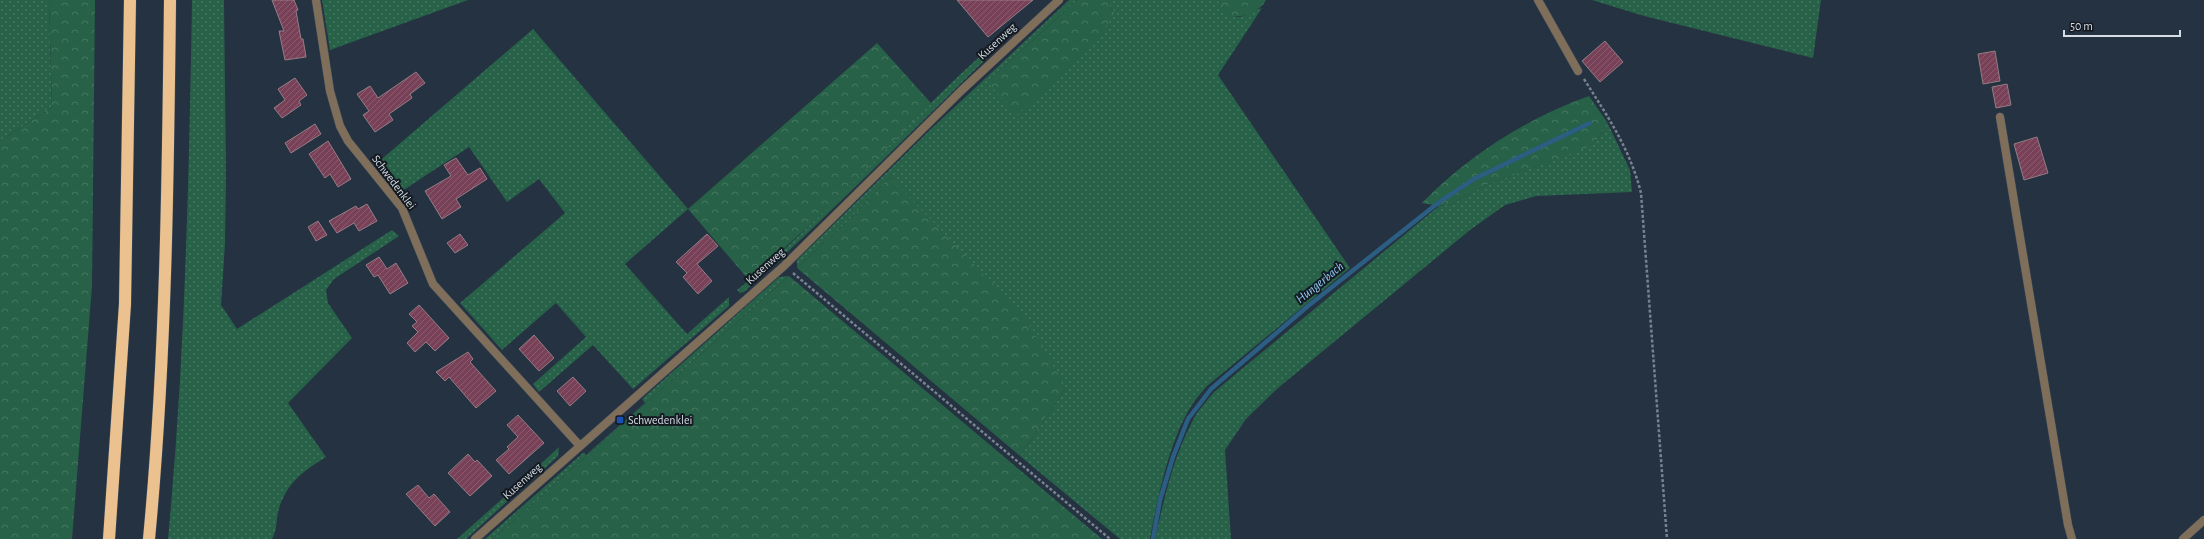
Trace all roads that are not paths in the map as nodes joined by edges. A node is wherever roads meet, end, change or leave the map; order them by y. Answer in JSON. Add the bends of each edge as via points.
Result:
{"nodes":[{"id":1,"x":130,"y":0,"type":"edge"},
{"id":2,"x":170,"y":0,"type":"edge"},
{"id":3,"x":316,"y":0,"type":"edge"},
{"id":4,"x":1059,"y":0,"type":"edge"},
{"id":5,"x":1538,"y":0,"type":"edge"},
{"id":6,"x":1578,"y":71,"type":"road end"},
{"id":7,"x":2000,"y":117,"type":"dead end"},
{"id":8,"x":580,"y":446,"type":"junction"},
{"id":9,"x":2204,"y":520,"type":"edge"},
{"id":10,"x":109,"y":539,"type":"edge"},
{"id":11,"x":148,"y":539,"type":"edge"},
{"id":12,"x":475,"y":539,"type":"edge"},
{"id":13,"x":2072,"y":539,"type":"edge"},
{"id":14,"x":2183,"y":539,"type":"edge"}],
"edges":[{"from":1,"to":10,"type":"highway","via":[[125,304]]},
{"from":2,"to":11,"type":"highway","via":[[165,287],[159,413]]},
{"from":3,"to":8,"type":"street","name":"Schwedenklei","via":[[330,91],[340,126],[348,141],[402,208],[433,284]]},
{"from":4,"to":8,"type":"street","name":"Kusenweg","via":[[962,90],[784,266]]},
{"from":5,"to":6,"type":"street"},
{"from":7,"to":13,"type":"street"},
{"from":8,"to":12,"type":"street","name":"Kusenweg"},
{"from":9,"to":14,"type":"street"}]}
